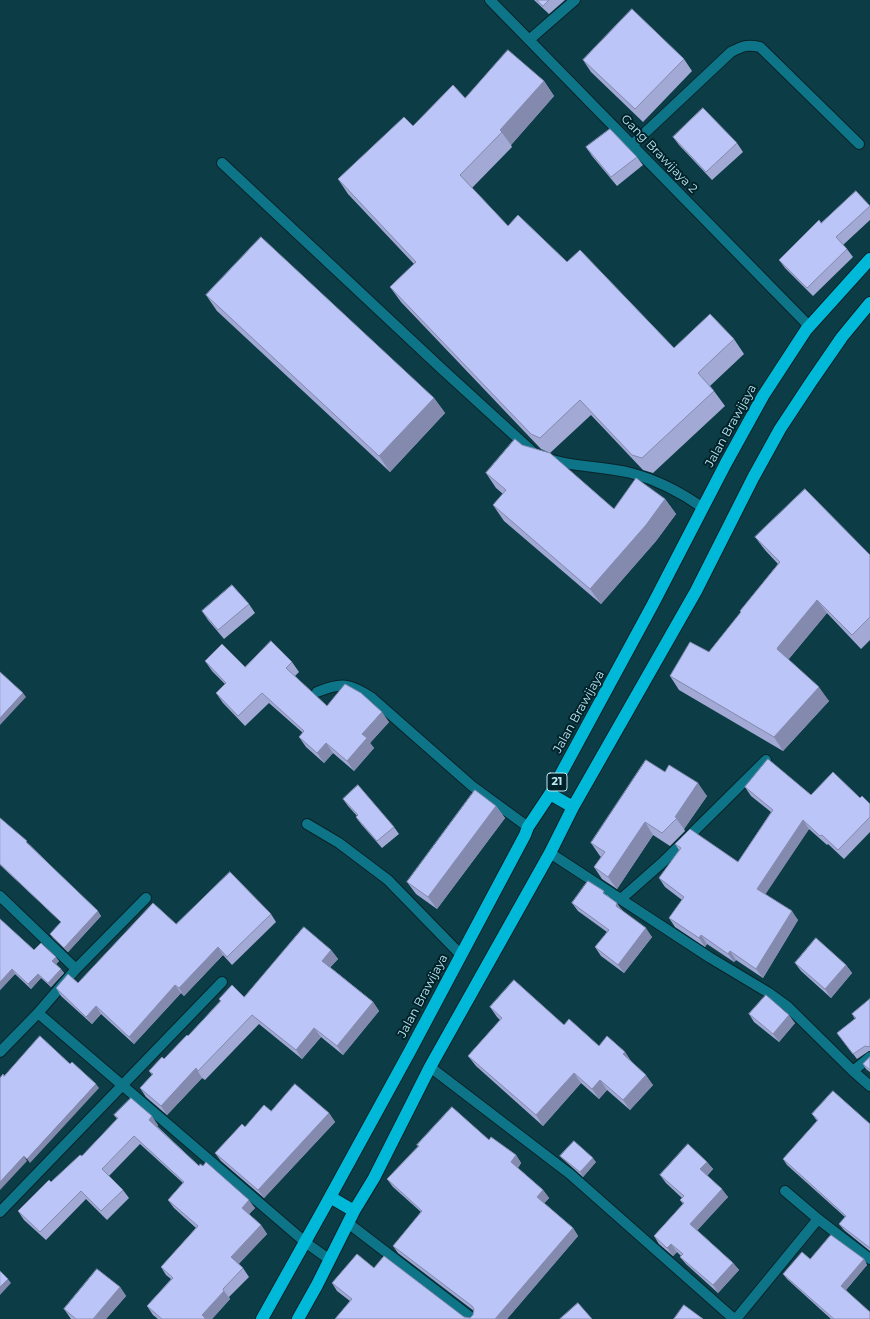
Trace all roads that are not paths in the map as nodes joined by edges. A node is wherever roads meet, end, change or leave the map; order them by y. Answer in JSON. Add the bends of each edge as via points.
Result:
{"nodes":[{"id":1,"x":490,"y":0,"type":"edge"},
{"id":2,"x":575,"y":0,"type":"edge"},
{"id":3,"x":529,"y":40,"type":"junction"},
{"id":4,"x":859,"y":144,"type":"dead end"},
{"id":5,"x":632,"y":145,"type":"junction"},
{"id":6,"x":222,"y":163,"type":"dead end"},
{"id":7,"x":870,"y":259,"type":"edge"},
{"id":8,"x":870,"y":303,"type":"edge"},
{"id":9,"x":809,"y":326,"type":"junction"},
{"id":10,"x":703,"y":508,"type":"junction"},
{"id":11,"x":317,"y":692,"type":"dead end"},
{"id":12,"x":766,"y":760,"type":"edge"},
{"id":13,"x":550,"y":794,"type":"junction"},
{"id":14,"x":574,"y":807,"type":"junction"},
{"id":15,"x":307,"y":824,"type":"dead end"},
{"id":16,"x":528,"y":827,"type":"junction"},
{"id":17,"x":550,"y":853,"type":"junction"},
{"id":18,"x":0,"y":896,"type":"edge"},
{"id":19,"x":146,"y":898,"type":"dead end"},
{"id":20,"x":621,"y":899,"type":"junction"},
{"id":21,"x":461,"y":955,"type":"junction"},
{"id":22,"x":76,"y":969,"type":"junction"},
{"id":23,"x":222,"y":982,"type":"dead end"},
{"id":24,"x":38,"y":1013,"type":"junction"},
{"id":25,"x":0,"y":1053,"type":"edge"},
{"id":26,"x":870,"y":1057,"type":"edge"},
{"id":27,"x":430,"y":1067,"type":"junction"},
{"id":28,"x":853,"y":1071,"type":"junction"},
{"id":29,"x":122,"y":1086,"type":"junction"},
{"id":30,"x":870,"y":1086,"type":"edge"},
{"id":31,"x":785,"y":1191,"type":"dead end"},
{"id":32,"x":330,"y":1197,"type":"junction"},
{"id":33,"x":354,"y":1211,"type":"junction"},
{"id":34,"x":0,"y":1212,"type":"edge"},
{"id":35,"x":818,"y":1219,"type":"junction"},
{"id":36,"x":348,"y":1223,"type":"junction"},
{"id":37,"x":305,"y":1242,"type":"junction"},
{"id":38,"x":870,"y":1259,"type":"edge"},
{"id":39,"x":330,"y":1260,"type":"junction"},
{"id":40,"x":262,"y":1319,"type":"edge"},
{"id":41,"x":298,"y":1319,"type":"edge"},
{"id":42,"x":473,"y":1319,"type":"edge"},
{"id":43,"x":735,"y":1319,"type":"edge"}],
"edges":[{"from":1,"to":3,"type":"street","name":"Gang Brawijaya 2"},
{"from":2,"to":3,"type":"street"},
{"from":3,"to":5,"type":"street","name":"Gang Brawijaya 2"},
{"from":4,"to":5,"type":"street","via":[[760,47],[750,45],[731,52]]},
{"from":5,"to":9,"type":"street","name":"Gang Brawijaya 2"},
{"from":6,"to":10,"type":"street","via":[[535,454],[565,464],[632,473],[688,497]]},
{"from":7,"to":9,"type":"highway","name":"Jalan Brawijaya","number":"21"},
{"from":8,"to":14,"type":"highway","number":"21","via":[[842,337],[780,429],[696,592]]},
{"from":9,"to":10,"type":"highway","name":"Jalan Brawijaya","number":"21","via":[[762,396]]},
{"from":10,"to":13,"type":"highway","name":"Jalan Brawijaya","number":"21"},
{"from":11,"to":16,"type":"street","via":[[337,686],[358,688],[472,786]]},
{"from":12,"to":20,"type":"street","via":[[663,862]]},
{"from":13,"to":14,"type":"highway"},
{"from":13,"to":16,"type":"highway","name":"Jalan Brawijaya","number":"21"},
{"from":14,"to":17,"type":"highway","number":"21"},
{"from":15,"to":21,"type":"street","via":[[339,843],[388,880]]},
{"from":16,"to":21,"type":"highway","name":"Jalan Brawijaya","number":"21"},
{"from":17,"to":20,"type":"street"},
{"from":17,"to":27,"type":"highway","number":"21"},
{"from":18,"to":22,"type":"street"},
{"from":19,"to":22,"type":"street"},
{"from":20,"to":28,"type":"street","via":[[709,957],[769,992],[787,1006]]},
{"from":21,"to":32,"type":"highway","name":"Jalan Brawijaya","number":"21"},
{"from":22,"to":24,"type":"street"},
{"from":23,"to":29,"type":"street"},
{"from":24,"to":25,"type":"street"},
{"from":24,"to":29,"type":"street"},
{"from":26,"to":28,"type":"street"},
{"from":27,"to":33,"type":"highway","number":"21","via":[[374,1178]]},
{"from":27,"to":43,"type":"street","via":[[570,1174]]},
{"from":28,"to":30,"type":"street"},
{"from":29,"to":34,"type":"street"},
{"from":29,"to":37,"type":"street"},
{"from":31,"to":35,"type":"street"},
{"from":32,"to":33,"type":"highway"},
{"from":32,"to":37,"type":"highway","name":"Jalan Brawijaya","number":"21"},
{"from":33,"to":36,"type":"highway","number":"21"},
{"from":35,"to":38,"type":"street"},
{"from":35,"to":43,"type":"street"},
{"from":36,"to":39,"type":"highway","number":"21"},
{"from":36,"to":42,"type":"street"},
{"from":37,"to":39,"type":"street"},
{"from":37,"to":40,"type":"highway","name":"Jalan Brawijaya","number":"21"},
{"from":39,"to":41,"type":"highway","number":"21"}]}
